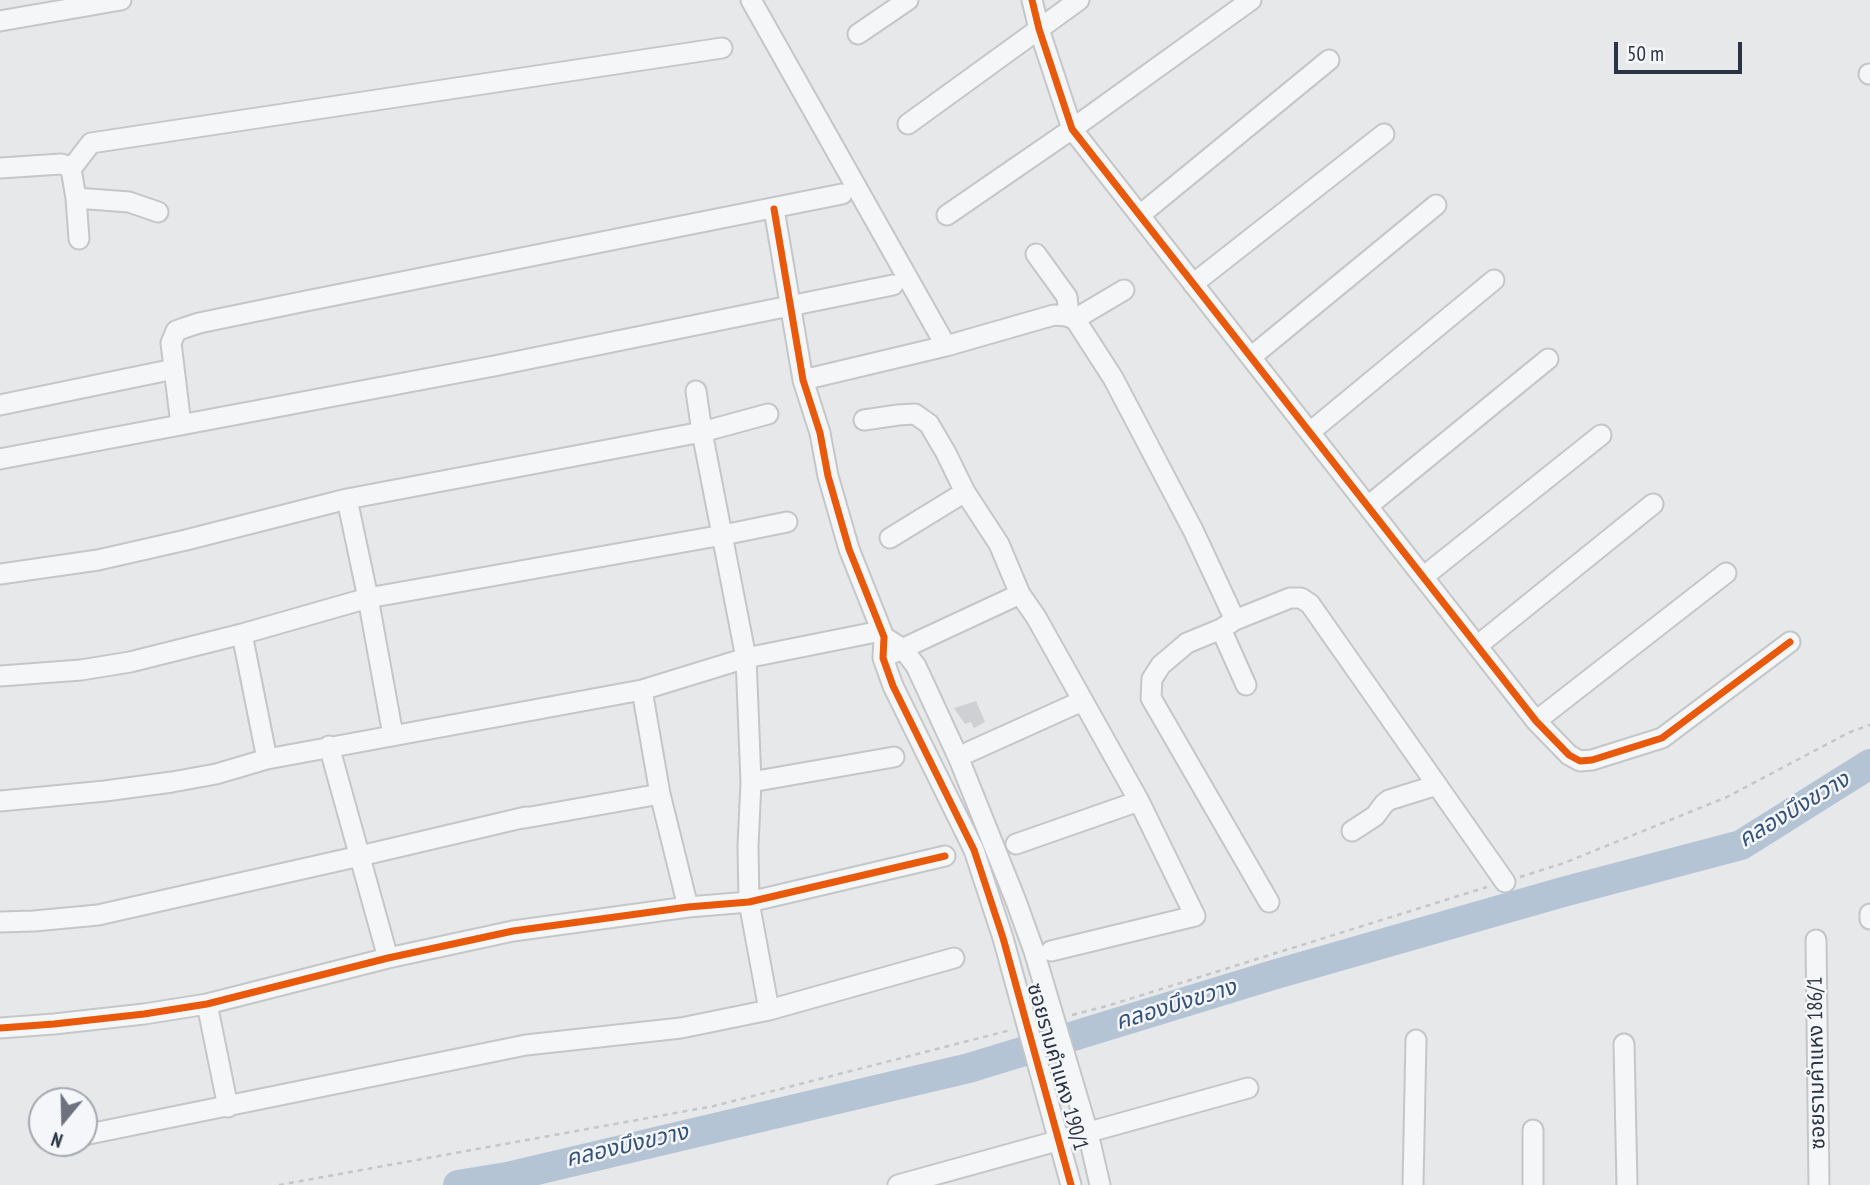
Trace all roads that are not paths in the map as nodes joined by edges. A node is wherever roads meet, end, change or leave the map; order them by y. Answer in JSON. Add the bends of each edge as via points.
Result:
{"nodes":[{"id":1,"x":121,"y":0,"type":"edge"},
{"id":2,"x":751,"y":0,"type":"edge"},
{"id":3,"x":908,"y":0,"type":"edge"},
{"id":4,"x":1032,"y":0,"type":"edge"},
{"id":5,"x":1079,"y":0,"type":"edge"},
{"id":6,"x":1251,"y":0,"type":"edge"},
{"id":7,"x":0,"y":21,"type":"edge"},
{"id":8,"x":1039,"y":29,"type":"junction"},
{"id":9,"x":858,"y":34,"type":"dead end"},
{"id":10,"x":722,"y":48,"type":"dead end"},
{"id":11,"x":1329,"y":60,"type":"dead end"},
{"id":12,"x":908,"y":124,"type":"dead end"},
{"id":13,"x":1072,"y":129,"type":"junction"},
{"id":14,"x":1384,"y":134,"type":"dead end"},
{"id":15,"x":0,"y":168,"type":"edge"},
{"id":16,"x":71,"y":169,"type":"junction"},
{"id":17,"x":842,"y":194,"type":"dead end"},
{"id":18,"x":76,"y":198,"type":"junction"},
{"id":19,"x":1436,"y":205,"type":"dead end"},
{"id":20,"x":774,"y":209,"type":"junction"},
{"id":21,"x":159,"y":212,"type":"dead end"},
{"id":22,"x":947,"y":215,"type":"dead end"},
{"id":23,"x":1140,"y":215,"type":"junction"},
{"id":24,"x":79,"y":239,"type":"dead end"},
{"id":25,"x":1036,"y":254,"type":"dead end"},
{"id":26,"x":1494,"y":280,"type":"dead end"},
{"id":27,"x":1193,"y":284,"type":"junction"},
{"id":28,"x":892,"y":285,"type":"dead end"},
{"id":29,"x":1124,"y":290,"type":"dead end"},
{"id":30,"x":791,"y":306,"type":"junction"},
{"id":31,"x":1071,"y":317,"type":"junction"},
{"id":32,"x":946,"y":346,"type":"junction"},
{"id":33,"x":1251,"y":357,"type":"junction"},
{"id":34,"x":1548,"y":359,"type":"dead end"},
{"id":35,"x":174,"y":369,"type":"junction"},
{"id":36,"x":803,"y":380,"type":"junction"},
{"id":37,"x":696,"y":391,"type":"dead end"},
{"id":38,"x":0,"y":405,"type":"edge"},
{"id":39,"x":768,"y":414,"type":"dead end"},
{"id":40,"x":864,"y":420,"type":"dead end"},
{"id":41,"x":181,"y":425,"type":"junction"},
{"id":42,"x":702,"y":432,"type":"junction"},
{"id":43,"x":1310,"y":432,"type":"junction"},
{"id":44,"x":1601,"y":435,"type":"dead end"},
{"id":45,"x":0,"y":459,"type":"edge"},
{"id":46,"x":965,"y":492,"type":"junction"},
{"id":47,"x":346,"y":499,"type":"junction"},
{"id":48,"x":1653,"y":504,"type":"dead end"},
{"id":49,"x":1368,"y":506,"type":"junction"},
{"id":50,"x":787,"y":522,"type":"dead end"},
{"id":51,"x":723,"y":535,"type":"junction"},
{"id":52,"x":890,"y":538,"type":"dead end"},
{"id":53,"x":1726,"y":573,"type":"dead end"},
{"id":54,"x":0,"y":574,"type":"edge"},
{"id":55,"x":1423,"y":577,"type":"junction"},
{"id":56,"x":1020,"y":594,"type":"junction"},
{"id":57,"x":368,"y":598,"type":"junction"},
{"id":58,"x":1228,"y":624,"type":"junction"},
{"id":59,"x":242,"y":634,"type":"junction"},
{"id":60,"x":883,"y":634,"type":"junction"},
{"id":61,"x":1790,"y":642,"type":"dead end"},
{"id":62,"x":1477,"y":646,"type":"junction"},
{"id":63,"x":903,"y":649,"type":"junction"},
{"id":64,"x":746,"y":658,"type":"junction"},
{"id":65,"x":883,"y":658,"type":"junction"},
{"id":66,"x":0,"y":677,"type":"edge"},
{"id":67,"x":1246,"y":685,"type":"dead end"},
{"id":68,"x":642,"y":690,"type":"junction"},
{"id":69,"x":1082,"y":701,"type":"junction"},
{"id":70,"x":1536,"y":721,"type":"junction"},
{"id":71,"x":393,"y":735,"type":"junction"},
{"id":72,"x":330,"y":747,"type":"junction"},
{"id":73,"x":961,"y":751,"type":"junction"},
{"id":74,"x":894,"y":757,"type":"dead end"},
{"id":75,"x":267,"y":759,"type":"junction"},
{"id":76,"x":928,"y":760,"type":"junction"},
{"id":77,"x":751,"y":782,"type":"junction"},
{"id":78,"x":1437,"y":785,"type":"junction"},
{"id":79,"x":660,"y":794,"type":"junction"},
{"id":80,"x":1139,"y":801,"type":"junction"},
{"id":81,"x":0,"y":802,"type":"edge"},
{"id":82,"x":1352,"y":831,"type":"dead end"},
{"id":83,"x":1016,"y":844,"type":"dead end"},
{"id":84,"x":360,"y":856,"type":"junction"},
{"id":85,"x":945,"y":856,"type":"dead end"},
{"id":86,"x":1505,"y":881,"type":"road end"},
{"id":87,"x":749,"y":902,"type":"junction"},
{"id":88,"x":1269,"y":902,"type":"dead end"},
{"id":89,"x":688,"y":907,"type":"junction"},
{"id":90,"x":0,"y":922,"type":"edge"},
{"id":91,"x":1003,"y":938,"type":"junction"},
{"id":92,"x":1816,"y":940,"type":"dead end"},
{"id":93,"x":1038,"y":945,"type":"junction"},
{"id":94,"x":388,"y":958,"type":"junction"},
{"id":95,"x":954,"y":958,"type":"dead end"},
{"id":96,"x":207,"y":1004,"type":"junction"},
{"id":97,"x":769,"y":1010,"type":"junction"},
{"id":98,"x":0,"y":1028,"type":"edge"},
{"id":99,"x":1416,"y":1040,"type":"dead end"},
{"id":100,"x":1624,"y":1044,"type":"dead end"},
{"id":101,"x":1248,"y":1088,"type":"dead end"},
{"id":102,"x":228,"y":1107,"type":"junction"},
{"id":103,"x":1533,"y":1130,"type":"dead end"},
{"id":104,"x":98,"y":1132,"type":"edge"},
{"id":105,"x":1088,"y":1133,"type":"junction"},
{"id":106,"x":1060,"y":1140,"type":"junction"},
{"id":107,"x":898,"y":1185,"type":"edge"},
{"id":108,"x":1071,"y":1185,"type":"edge"},
{"id":109,"x":1100,"y":1185,"type":"edge"},
{"id":110,"x":1413,"y":1185,"type":"edge"},
{"id":111,"x":1533,"y":1185,"type":"edge"},
{"id":112,"x":1627,"y":1185,"type":"edge"},
{"id":113,"x":1819,"y":1185,"type":"edge"}],
"edges":[{"from":1,"to":7,"type":"street"},
{"from":2,"to":32,"type":"street"},
{"from":3,"to":9,"type":"street"},
{"from":4,"to":8,"type":"street"},
{"from":5,"to":8,"type":"street"},
{"from":6,"to":13,"type":"street"},
{"from":8,"to":12,"type":"street"},
{"from":8,"to":13,"type":"street"},
{"from":10,"to":16,"type":"street","via":[[91,143]]},
{"from":11,"to":23,"type":"street"},
{"from":13,"to":22,"type":"street"},
{"from":13,"to":23,"type":"street"},
{"from":14,"to":27,"type":"street"},
{"from":15,"to":16,"type":"street","via":[[61,164]]},
{"from":16,"to":18,"type":"street"},
{"from":17,"to":20,"type":"street"},
{"from":18,"to":21,"type":"street","via":[[129,202]]},
{"from":18,"to":24,"type":"street"},
{"from":19,"to":33,"type":"street"},
{"from":20,"to":30,"type":"street"},
{"from":20,"to":35,"type":"street","via":[[199,323],[173,337]]},
{"from":23,"to":27,"type":"street"},
{"from":25,"to":31,"type":"street","via":[[1067,297]]},
{"from":26,"to":43,"type":"street"},
{"from":27,"to":33,"type":"street"},
{"from":28,"to":30,"type":"street"},
{"from":29,"to":31,"type":"street"},
{"from":30,"to":36,"type":"street"},
{"from":30,"to":41,"type":"street"},
{"from":31,"to":32,"type":"street","via":[[1054,316]]},
{"from":31,"to":58,"type":"street","via":[[1113,378],[1193,530]]},
{"from":32,"to":36,"type":"street"},
{"from":33,"to":43,"type":"street"},
{"from":34,"to":49,"type":"street"},
{"from":35,"to":38,"type":"street"},
{"from":35,"to":41,"type":"street"},
{"from":36,"to":60,"type":"street","via":[[849,549]]},
{"from":37,"to":42,"type":"street"},
{"from":39,"to":42,"type":"street"},
{"from":40,"to":46,"type":"street","via":[[915,414],[929,424]]},
{"from":41,"to":45,"type":"street"},
{"from":42,"to":47,"type":"street"},
{"from":42,"to":51,"type":"street"},
{"from":43,"to":49,"type":"street"},
{"from":44,"to":55,"type":"street"},
{"from":46,"to":52,"type":"street"},
{"from":46,"to":56,"type":"street","via":[[999,544]]},
{"from":47,"to":54,"type":"street","via":[[98,560]]},
{"from":47,"to":57,"type":"street"},
{"from":48,"to":62,"type":"street"},
{"from":49,"to":55,"type":"street"},
{"from":50,"to":51,"type":"street"},
{"from":51,"to":57,"type":"street"},
{"from":51,"to":64,"type":"street"},
{"from":53,"to":70,"type":"street"},
{"from":55,"to":62,"type":"street"},
{"from":56,"to":63,"type":"street"},
{"from":56,"to":69,"type":"street"},
{"from":57,"to":59,"type":"street"},
{"from":57,"to":71,"type":"street"},
{"from":58,"to":67,"type":"street"},
{"from":58,"to":78,"type":"street","via":[[1290,598],[1310,604]]},
{"from":58,"to":88,"type":"street","via":[[1187,643],[1161,664],[1152,679],[1151,698]]},
{"from":59,"to":66,"type":"street","via":[[130,662]]},
{"from":59,"to":75,"type":"street"},
{"from":60,"to":63,"type":"street"},
{"from":60,"to":64,"type":"street"},
{"from":60,"to":65,"type":"street"},
{"from":61,"to":70,"type":"street","via":[[1662,738],[1592,760],[1580,761],[1569,755]]},
{"from":62,"to":70,"type":"street"},
{"from":63,"to":65,"type":"street"},
{"from":63,"to":73,"type":"street","name":"ซอยรามคำแหง 190/1"},
{"from":64,"to":68,"type":"street"},
{"from":64,"to":77,"type":"street"},
{"from":65,"to":76,"type":"street","name":"ซอยรามคำแหง 190/1"},
{"from":68,"to":71,"type":"street"},
{"from":68,"to":79,"type":"street"},
{"from":69,"to":73,"type":"street"},
{"from":69,"to":80,"type":"street"},
{"from":71,"to":72,"type":"street"},
{"from":72,"to":75,"type":"street"},
{"from":72,"to":84,"type":"street"},
{"from":73,"to":76,"type":"street"},
{"from":73,"to":93,"type":"street","name":"ซอยรามคำแหง 190/1","via":[[959,759]]},
{"from":74,"to":77,"type":"street"},
{"from":75,"to":81,"type":"street","via":[[172,782]]},
{"from":76,"to":91,"type":"street","name":"ซอยรามคำแหง 190/1","via":[[974,850]]},
{"from":77,"to":87,"type":"street"},
{"from":78,"to":82,"type":"street","via":[[1389,800]]},
{"from":78,"to":86,"type":"street"},
{"from":79,"to":84,"type":"street","via":[[525,817]]},
{"from":79,"to":89,"type":"street"},
{"from":80,"to":83,"type":"street"},
{"from":80,"to":93,"type":"street","via":[[1195,916]]},
{"from":84,"to":90,"type":"street","via":[[98,915]]},
{"from":84,"to":94,"type":"street"},
{"from":85,"to":87,"type":"street"},
{"from":87,"to":89,"type":"street"},
{"from":87,"to":97,"type":"street"},
{"from":89,"to":94,"type":"street","via":[[513,931]]},
{"from":91,"to":93,"type":"street"},
{"from":91,"to":106,"type":"street","name":"ซอยรามคำแหง 190/1"},
{"from":92,"to":113,"type":"street","name":"ซอยรามคำแหง 186/1"},
{"from":93,"to":105,"type":"street","name":"ซอยรามคำแหง 190/1"},
{"from":94,"to":96,"type":"street"},
{"from":95,"to":97,"type":"street"},
{"from":96,"to":98,"type":"street"},
{"from":96,"to":102,"type":"street"},
{"from":97,"to":102,"type":"street","via":[[681,1028],[526,1045]]},
{"from":99,"to":110,"type":"street"},
{"from":100,"to":112,"type":"street"},
{"from":101,"to":105,"type":"street"},
{"from":102,"to":104,"type":"street"},
{"from":103,"to":111,"type":"street"},
{"from":105,"to":106,"type":"street"},
{"from":105,"to":109,"type":"street","name":"ซอยรามคำแหง 190/1"},
{"from":106,"to":107,"type":"street"},
{"from":106,"to":108,"type":"street","name":"ซอยรามคำแหง 190/1"}]}
